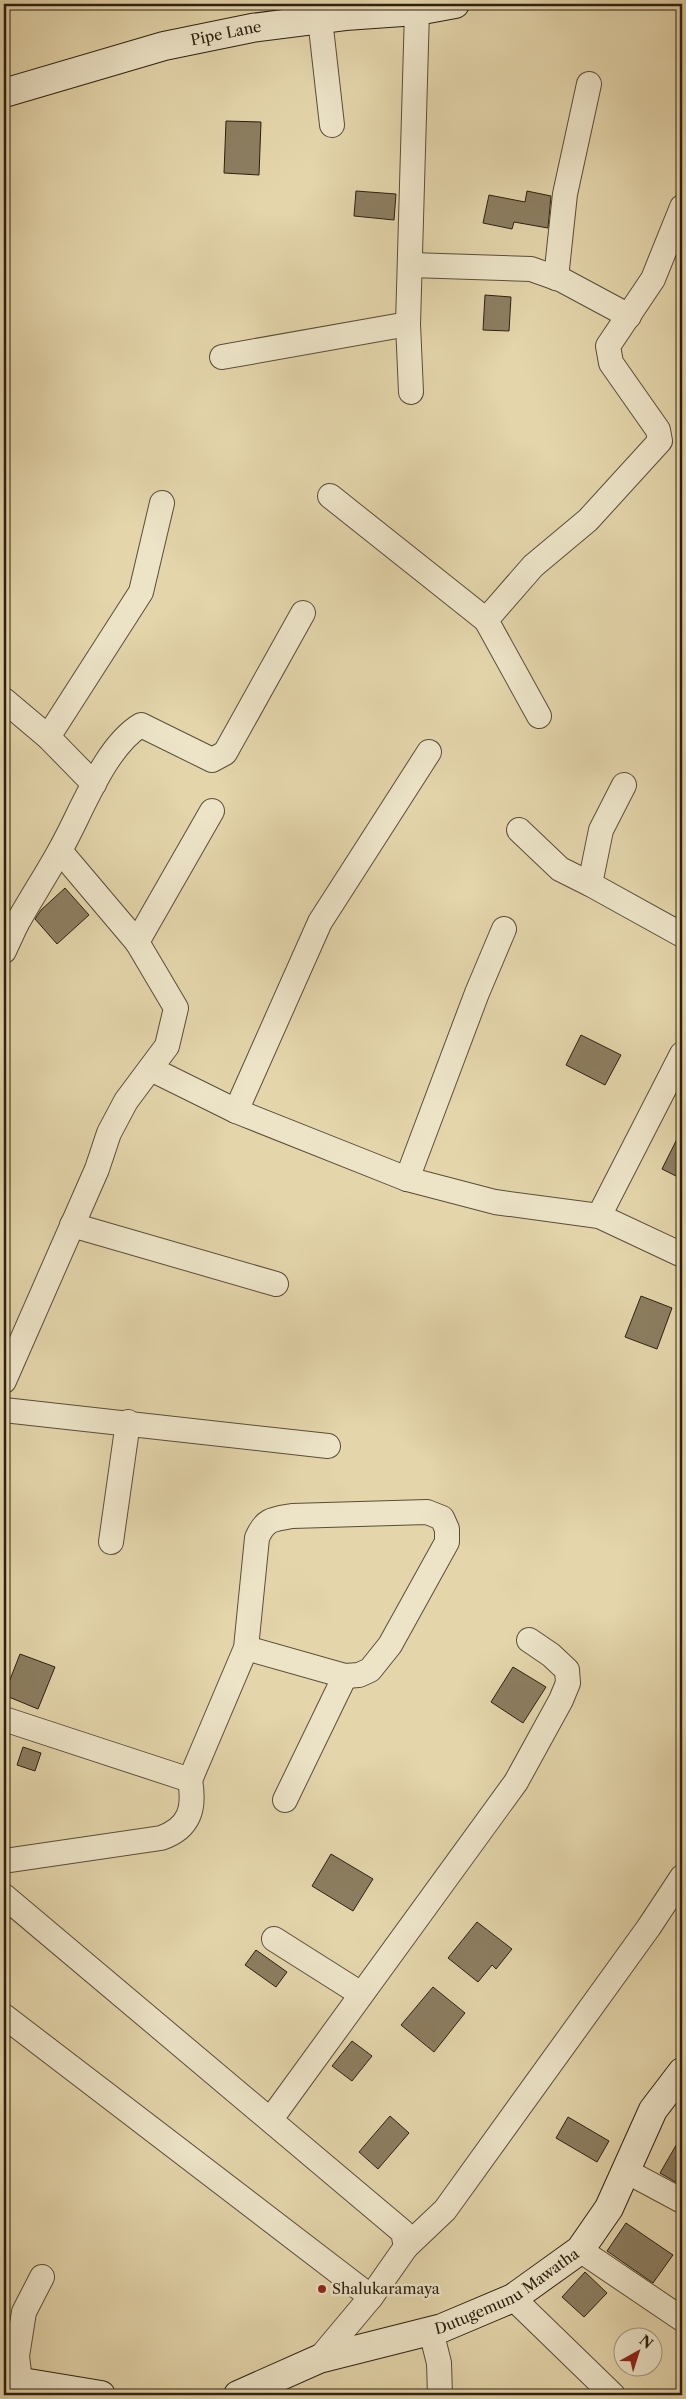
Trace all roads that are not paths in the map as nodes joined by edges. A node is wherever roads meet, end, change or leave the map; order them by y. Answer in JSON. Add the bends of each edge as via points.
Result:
{"nodes":[{"id":1,"x":455,"y":4,"type":"edge"},
{"id":2,"x":417,"y":11,"type":"junction"},
{"id":3,"x":329,"y":13,"type":"edge"},
{"id":4,"x":589,"y":84,"type":"dead end"},
{"id":5,"x":4,"y":94,"type":"edge"},
{"id":6,"x":332,"y":126,"type":"dead end"},
{"id":7,"x":682,"y":207,"type":"edge"},
{"id":8,"x":411,"y":265,"type":"junction"},
{"id":9,"x":556,"y":278,"type":"junction"},
{"id":10,"x":629,"y":316,"type":"junction"},
{"id":11,"x":408,"y":324,"type":"junction"},
{"id":12,"x":222,"y":357,"type":"dead end"},
{"id":13,"x":411,"y":392,"type":"dead end"},
{"id":14,"x":330,"y":496,"type":"dead end"},
{"id":15,"x":162,"y":503,"type":"dead end"},
{"id":16,"x":303,"y":613,"type":"dead end"},
{"id":17,"x":486,"y":620,"type":"junction"},
{"id":18,"x":4,"y":700,"type":"edge"},
{"id":19,"x":539,"y":716,"type":"dead end"},
{"id":20,"x":48,"y":737,"type":"junction"},
{"id":21,"x":428,"y":752,"type":"dead end"},
{"id":22,"x":94,"y":784,"type":"junction"},
{"id":23,"x":624,"y":784,"type":"dead end"},
{"id":24,"x":212,"y":811,"type":"dead end"},
{"id":25,"x":519,"y":830,"type":"dead end"},
{"id":26,"x":60,"y":851,"type":"junction"},
{"id":27,"x":590,"y":884,"type":"junction"},
{"id":28,"x":10,"y":923,"type":"edge"},
{"id":29,"x":504,"y":929,"type":"dead end"},
{"id":30,"x":682,"y":935,"type":"edge"},
{"id":31,"x":137,"y":942,"type":"junction"},
{"id":32,"x":4,"y":951,"type":"edge"},
{"id":33,"x":682,"y":1054,"type":"edge"},
{"id":34,"x":151,"y":1069,"type":"junction"},
{"id":35,"x":236,"y":1111,"type":"junction"},
{"id":36,"x":407,"y":1179,"type":"junction"},
{"id":37,"x":599,"y":1216,"type":"junction"},
{"id":38,"x":72,"y":1225,"type":"junction"},
{"id":39,"x":682,"y":1255,"type":"edge"},
{"id":40,"x":276,"y":1284,"type":"dead end"},
{"id":41,"x":4,"y":1381,"type":"edge"},
{"id":42,"x":4,"y":1410,"type":"edge"},
{"id":43,"x":128,"y":1422,"type":"junction"},
{"id":44,"x":328,"y":1446,"type":"dead end"},
{"id":45,"x":111,"y":1542,"type":"dead end"},
{"id":46,"x":529,"y":1640,"type":"dead end"},
{"id":47,"x":246,"y":1648,"type":"junction"},
{"id":48,"x":345,"y":1676,"type":"junction"},
{"id":49,"x":4,"y":1719,"type":"edge"},
{"id":50,"x":190,"y":1780,"type":"junction"},
{"id":51,"x":285,"y":1800,"type":"dead end"},
{"id":52,"x":4,"y":1861,"type":"edge"},
{"id":53,"x":682,"y":1877,"type":"edge"},
{"id":54,"x":4,"y":1896,"type":"edge"},
{"id":55,"x":274,"y":1939,"type":"dead end"},
{"id":56,"x":361,"y":1994,"type":"junction"},
{"id":57,"x":4,"y":2016,"type":"edge"},
{"id":58,"x":682,"y":2072,"type":"edge"},
{"id":59,"x":271,"y":2119,"type":"junction"},
{"id":60,"x":626,"y":2171,"type":"junction"},
{"id":61,"x":682,"y":2201,"type":"edge"},
{"id":62,"x":406,"y":2247,"type":"junction"},
{"id":63,"x":580,"y":2250,"type":"junction"},
{"id":64,"x":42,"y":2277,"type":"dead end"},
{"id":65,"x":372,"y":2297,"type":"junction"},
{"id":66,"x":513,"y":2298,"type":"junction"},
{"id":67,"x":682,"y":2319,"type":"edge"},
{"id":68,"x":431,"y":2331,"type":"junction"},
{"id":69,"x":318,"y":2359,"type":"junction"},
{"id":70,"x":12,"y":2380,"type":"edge"},
{"id":71,"x":101,"y":2395,"type":"edge"},
{"id":72,"x":238,"y":2395,"type":"edge"},
{"id":73,"x":440,"y":2395,"type":"edge"},
{"id":74,"x":613,"y":2395,"type":"edge"}],
"edges":[{"from":1,"to":2,"type":"street","name":"Pipe Lane"},
{"from":2,"to":3,"type":"street","name":"Pipe Lane"},
{"from":2,"to":8,"type":"street"},
{"from":3,"to":5,"type":"street","name":"Pipe Lane","via":[[164,46]]},
{"from":3,"to":6,"type":"street"},
{"from":4,"to":9,"type":"street","via":[[566,194]]},
{"from":7,"to":10,"type":"street","via":[[653,279]]},
{"from":8,"to":9,"type":"street","via":[[531,269]]},
{"from":8,"to":11,"type":"street"},
{"from":9,"to":10,"type":"street"},
{"from":10,"to":17,"type":"street","via":[[608,346],[611,362],[658,430],[660,441],[588,520],[533,566]]},
{"from":11,"to":12,"type":"street"},
{"from":11,"to":13,"type":"street"},
{"from":14,"to":17,"type":"street"},
{"from":15,"to":20,"type":"street","via":[[141,592]]},
{"from":16,"to":22,"type":"street","via":[[225,753],[212,760],[141,725],[126,734]]},
{"from":17,"to":19,"type":"street"},
{"from":18,"to":20,"type":"street"},
{"from":20,"to":22,"type":"street"},
{"from":21,"to":35,"type":"street","via":[[320,922]]},
{"from":22,"to":26,"type":"street"},
{"from":23,"to":27,"type":"street","via":[[602,830]]},
{"from":24,"to":31,"type":"street"},
{"from":25,"to":27,"type":"street","via":[[560,869]]},
{"from":26,"to":28,"type":"street"},
{"from":26,"to":31,"type":"street"},
{"from":27,"to":30,"type":"street"},
{"from":28,"to":32,"type":"street"},
{"from":29,"to":36,"type":"street"},
{"from":31,"to":34,"type":"street","via":[[176,1008],[167,1046]]},
{"from":33,"to":37,"type":"street"},
{"from":34,"to":35,"type":"street"},
{"from":34,"to":38,"type":"street","via":[[126,1101],[109,1133]]},
{"from":35,"to":36,"type":"street"},
{"from":36,"to":37,"type":"street","via":[[495,1202]]},
{"from":37,"to":39,"type":"street"},
{"from":38,"to":40,"type":"street"},
{"from":38,"to":41,"type":"street"},
{"from":42,"to":43,"type":"street"},
{"from":43,"to":44,"type":"street"},
{"from":43,"to":45,"type":"street"},
{"from":46,"to":56,"type":"street","via":[[567,1670],[568,1683],[561,1700],[516,1782]]},
{"from":47,"to":48,"type":"street"},
{"from":47,"to":48,"type":"street","via":[[257,1538],[262,1525],[292,1516],[427,1512],[442,1518],[447,1529],[447,1542],[390,1645],[370,1670],[360,1675]]},
{"from":47,"to":50,"type":"street"},
{"from":48,"to":51,"type":"street"},
{"from":49,"to":50,"type":"street"},
{"from":50,"to":52,"type":"street","via":[[191,1811],[171,1834]]},
{"from":53,"to":62,"type":"street","via":[[445,2210]]},
{"from":54,"to":59,"type":"street"},
{"from":55,"to":56,"type":"street"},
{"from":56,"to":59,"type":"street"},
{"from":57,"to":65,"type":"street"},
{"from":58,"to":60,"type":"street","name":"Dutugemunu Mawatha","via":[[653,2110]]},
{"from":59,"to":62,"type":"street","via":[[403,2232]]},
{"from":60,"to":61,"type":"street"},
{"from":60,"to":63,"type":"street","name":"Dutugemunu Mawatha","via":[[609,2208]]},
{"from":62,"to":65,"type":"street"},
{"from":63,"to":66,"type":"street","name":"Dutugemunu Mawatha"},
{"from":63,"to":67,"type":"street"},
{"from":64,"to":70,"type":"street","via":[[24,2312]]},
{"from":65,"to":69,"type":"street"},
{"from":66,"to":68,"type":"street","name":"Dutugemunu Mawatha"},
{"from":66,"to":74,"type":"street"},
{"from":68,"to":69,"type":"street","name":"Dutugemunu Mawatha"},
{"from":68,"to":73,"type":"street","via":[[439,2363]]},
{"from":69,"to":72,"type":"street","name":"Dutugemunu Mawatha"},
{"from":70,"to":71,"type":"street"}]}
